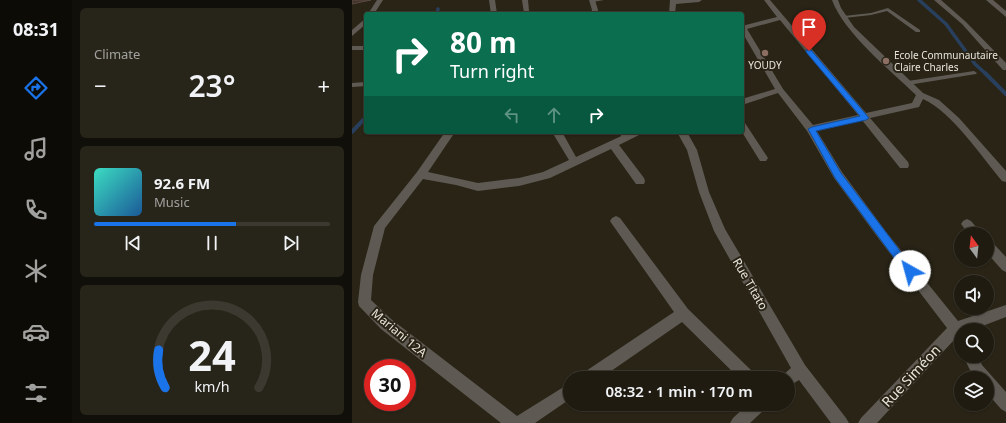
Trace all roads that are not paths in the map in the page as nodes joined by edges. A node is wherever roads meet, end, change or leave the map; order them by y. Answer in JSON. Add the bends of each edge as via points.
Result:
{"nodes":[{"id":1,"x":380,"y":0,"type":"edge"},
{"id":2,"x":492,"y":0,"type":"edge"},
{"id":3,"x":525,"y":0,"type":"edge"},
{"id":4,"x":602,"y":0,"type":"edge"},
{"id":5,"x":699,"y":0,"type":"edge"},
{"id":6,"x":767,"y":0,"type":"edge"},
{"id":7,"x":835,"y":0,"type":"edge"},
{"id":8,"x":937,"y":0,"type":"edge"},
{"id":9,"x":989,"y":0,"type":"edge"},
{"id":10,"x":593,"y":1,"type":"edge"},
{"id":11,"x":673,"y":1,"type":"edge"},
{"id":12,"x":372,"y":12,"type":"edge"},
{"id":13,"x":495,"y":12,"type":"edge"},
{"id":14,"x":529,"y":12,"type":"edge"},
{"id":15,"x":594,"y":12,"type":"edge"},
{"id":16,"x":672,"y":12,"type":"edge"},
{"id":17,"x":1006,"y":15,"type":"edge"},
{"id":18,"x":844,"y":17,"type":"junction"},
{"id":19,"x":781,"y":18,"type":"junction"},
{"id":20,"x":364,"y":22,"type":"edge"},
{"id":21,"x":744,"y":27,"type":"edge"},
{"id":22,"x":744,"y":31,"type":"edge"},
{"id":23,"x":918,"y":31,"type":"dead end"},
{"id":24,"x":352,"y":34,"type":"edge"},
{"id":25,"x":352,"y":48,"type":"edge"},
{"id":26,"x":364,"y":48,"type":"edge"},
{"id":27,"x":1006,"y":68,"type":"edge"},
{"id":28,"x":974,"y":73,"type":"dead end"},
{"id":29,"x":908,"y":83,"type":"junction"},
{"id":30,"x":364,"y":84,"type":"edge"},
{"id":31,"x":352,"y":85,"type":"edge"},
{"id":32,"x":780,"y":90,"type":"junction"},
{"id":33,"x":920,"y":95,"type":"junction"},
{"id":34,"x":744,"y":101,"type":"edge"},
{"id":35,"x":866,"y":118,"type":"junction"},
{"id":36,"x":744,"y":128,"type":"edge"},
{"id":37,"x":812,"y":129,"type":"junction"},
{"id":38,"x":449,"y":134,"type":"edge"},
{"id":39,"x":558,"y":134,"type":"edge"},
{"id":40,"x":683,"y":134,"type":"edge"},
{"id":41,"x":623,"y":135,"type":"edge"},
{"id":42,"x":613,"y":144,"type":"junction"},
{"id":43,"x":763,"y":158,"type":"dead end"},
{"id":44,"x":574,"y":161,"type":"junction"},
{"id":45,"x":904,"y":166,"type":"dead end"},
{"id":46,"x":1004,"y":172,"type":"edge"},
{"id":47,"x":421,"y":175,"type":"junction"},
{"id":48,"x":640,"y":181,"type":"dead end"},
{"id":49,"x":616,"y":221,"type":"dead end"},
{"id":50,"x":967,"y":224,"type":"dead end"},
{"id":51,"x":970,"y":227,"type":"edge"},
{"id":52,"x":994,"y":253,"type":"edge"},
{"id":53,"x":1006,"y":266,"type":"edge"},
{"id":54,"x":1006,"y":311,"type":"edge"},
{"id":55,"x":683,"y":314,"type":"junction"},
{"id":56,"x":981,"y":323,"type":"edge"},
{"id":57,"x":954,"y":329,"type":"edge"},
{"id":58,"x":954,"y":338,"type":"edge"},
{"id":59,"x":800,"y":370,"type":"junction"},
{"id":60,"x":598,"y":371,"type":"edge"},
{"id":61,"x":742,"y":371,"type":"edge"},
{"id":62,"x":795,"y":374,"type":"edge"},
{"id":63,"x":994,"y":389,"type":"edge"},
{"id":64,"x":563,"y":395,"type":"edge"},
{"id":65,"x":1006,"y":404,"type":"edge"},
{"id":66,"x":752,"y":411,"type":"edge"},
{"id":67,"x":513,"y":423,"type":"edge"},
{"id":68,"x":521,"y":423,"type":"edge"},
{"id":69,"x":738,"y":423,"type":"edge"},
{"id":70,"x":841,"y":423,"type":"edge"},
{"id":71,"x":866,"y":423,"type":"edge"}],
"edges":[{"from":1,"to":12,"type":"street"},
{"from":2,"to":13,"type":"street"},
{"from":3,"to":14,"type":"street"},
{"from":4,"to":10,"type":"lane"},
{"from":5,"to":11,"type":"street"},
{"from":6,"to":19,"type":"street"},
{"from":7,"to":18,"type":"street"},
{"from":8,"to":27,"type":"street","via":[[964,23]]},
{"from":9,"to":17,"type":"street"},
{"from":10,"to":15,"type":"street"},
{"from":11,"to":16,"type":"street"},
{"from":18,"to":23,"type":"lane","via":[[888,9]]},
{"from":18,"to":29,"type":"street","via":[[851,28]]},
{"from":19,"to":21,"type":"street"},
{"from":19,"to":35,"type":"street"},
{"from":20,"to":24,"type":"street"},
{"from":22,"to":32,"type":"street"},
{"from":25,"to":26,"type":"lane"},
{"from":28,"to":29,"type":"lane"},
{"from":29,"to":33,"type":"street"},
{"from":30,"to":31,"type":"lane"},
{"from":32,"to":34,"type":"street"},
{"from":32,"to":37,"type":"street"},
{"from":33,"to":35,"type":"street","via":[[916,105]]},
{"from":33,"to":46,"type":"street","via":[[936,102],[956,120]]},
{"from":35,"to":37,"type":"street"},
{"from":35,"to":45,"type":"street"},
{"from":36,"to":43,"type":"street"},
{"from":37,"to":57,"type":"street","via":[[838,175]]},
{"from":38,"to":47,"type":"street","name":"Mariani 12A"},
{"from":39,"to":44,"type":"street"},
{"from":40,"to":59,"type":"street","name":"Rue Titato","via":[[692,150],[704,192],[720,232]]},
{"from":41,"to":42,"type":"street"},
{"from":42,"to":44,"type":"street"},
{"from":42,"to":48,"type":"street"},
{"from":44,"to":47,"type":"street","via":[[546,175],[478,188]]},
{"from":47,"to":67,"type":"street","name":"Mariani 12A","via":[[380,226],[367,275],[364,302],[386,324]]},
{"from":49,"to":55,"type":"street"},
{"from":50,"to":51,"type":"street"},
{"from":52,"to":53,"type":"street"},
{"from":54,"to":56,"type":"street"},
{"from":55,"to":60,"type":"street"},
{"from":55,"to":61,"type":"street"},
{"from":58,"to":71,"type":"street","name":"Rue Siméon"},
{"from":59,"to":62,"type":"street"},
{"from":59,"to":70,"type":"street","name":"Rue Titato"},
{"from":63,"to":65,"type":"street"},
{"from":64,"to":68,"type":"street"},
{"from":66,"to":69,"type":"street"}]}
